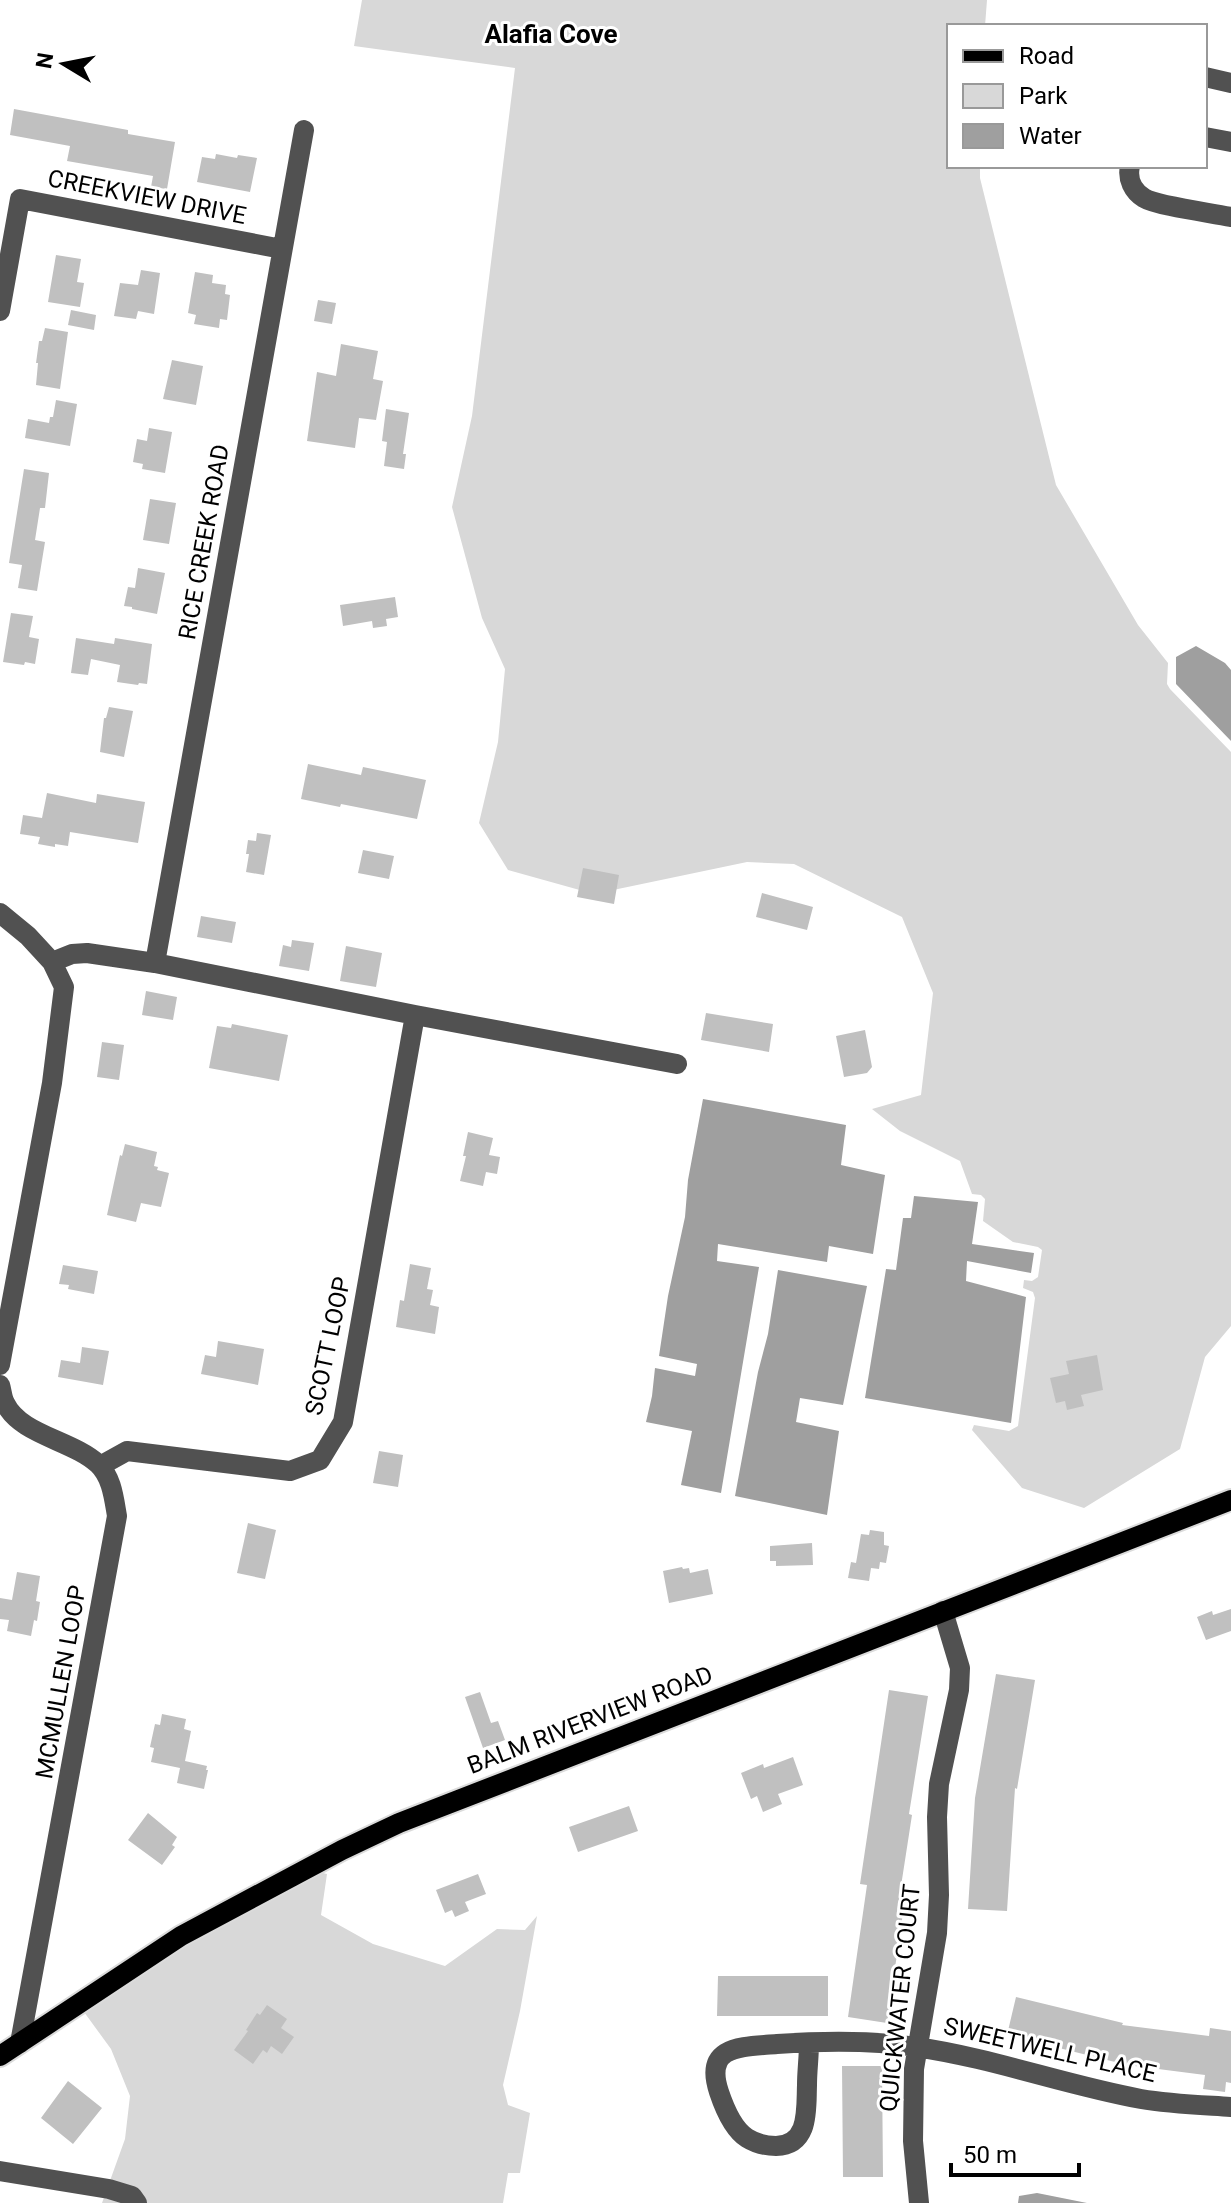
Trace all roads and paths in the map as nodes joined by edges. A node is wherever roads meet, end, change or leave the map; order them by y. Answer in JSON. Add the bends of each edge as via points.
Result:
{"nodes":[{"id":1,"x":1207,"y":77,"type":"edge"},
{"id":2,"x":1231,"y":83,"type":"edge"},
{"id":3,"x":304,"y":130,"type":"dead end"},
{"id":4,"x":1207,"y":137,"type":"edge"},
{"id":5,"x":1231,"y":142,"type":"edge"},
{"id":6,"x":1130,"y":168,"type":"edge"},
{"id":7,"x":1231,"y":217,"type":"edge"},
{"id":8,"x":282,"y":249,"type":"junction"},
{"id":9,"x":0,"y":311,"type":"edge"},
{"id":10,"x":0,"y":913,"type":"edge"},
{"id":11,"x":52,"y":962,"type":"junction"},
{"id":12,"x":155,"y":963,"type":"junction"},
{"id":13,"x":415,"y":1015,"type":"junction"},
{"id":14,"x":677,"y":1064,"type":"dead end"},
{"id":15,"x":0,"y":1365,"type":"edge"},
{"id":16,"x":0,"y":1385,"type":"edge"},
{"id":17,"x":100,"y":1466,"type":"junction"},
{"id":18,"x":1231,"y":1500,"type":"edge"},
{"id":19,"x":943,"y":1611,"type":"junction"},
{"id":20,"x":20,"y":2043,"type":"junction"},
{"id":21,"x":809,"y":2043,"type":"junction"},
{"id":22,"x":917,"y":2047,"type":"junction"},
{"id":23,"x":0,"y":2056,"type":"edge"},
{"id":24,"x":1231,"y":2107,"type":"edge"},
{"id":25,"x":0,"y":2171,"type":"edge"},
{"id":26,"x":137,"y":2203,"type":"edge"},
{"id":27,"x":919,"y":2203,"type":"edge"}],
"edges":[{"from":1,"to":2,"type":"street"},
{"from":3,"to":8,"type":"street","name":"RICE CREEK ROAD"},
{"from":4,"to":5,"type":"street"},
{"from":6,"to":7,"type":"street","via":[[1135,190],[1147,201]]},
{"from":8,"to":9,"type":"street","name":"CREEKVIEW DRIVE","via":[[20,199]]},
{"from":8,"to":12,"type":"street","name":"RICE CREEK ROAD"},
{"from":10,"to":11,"type":"street"},
{"from":11,"to":12,"type":"street","via":[[87,953]]},
{"from":11,"to":15,"type":"street","via":[[64,987],[61,1014]]},
{"from":12,"to":13,"type":"street"},
{"from":13,"to":14,"type":"street"},
{"from":13,"to":17,"type":"street","name":"SCOTT LOOP","via":[[343,1422],[320,1460],[290,1471],[127,1451]]},
{"from":16,"to":17,"type":"street","via":[[5,1404],[21,1423]]},
{"from":17,"to":20,"type":"street","name":"MCMULLEN LOOP","via":[[117,1516]]},
{"from":18,"to":19,"type":"main road","name":"BALM RIVERVIEW ROAD"},
{"from":19,"to":20,"type":"main road","name":"BALM RIVERVIEW ROAD","via":[[370,1836],[181,1936]]},
{"from":19,"to":22,"type":"street","name":"QUICKWATER COURT","via":[[960,1668],[959,1690],[939,1784],[937,1933]]},
{"from":20,"to":23,"type":"main road","name":"BALM RIVERVIEW ROAD"},
{"from":21,"to":21,"type":"street","name":"SWEETWELL PLACE","via":[[740,2047],[718,2058],[716,2081],[743,2136],[776,2146],[800,2136],[806,2120]]},
{"from":21,"to":22,"type":"street","name":"SWEETWELL PLACE"},
{"from":22,"to":24,"type":"street","name":"SWEETWELL PLACE","via":[[1143,2099]]},
{"from":22,"to":27,"type":"street","name":"QUICKWATER COURT","via":[[912,2115]]},
{"from":25,"to":26,"type":"street","via":[[109,2189],[132,2196]]}]}
